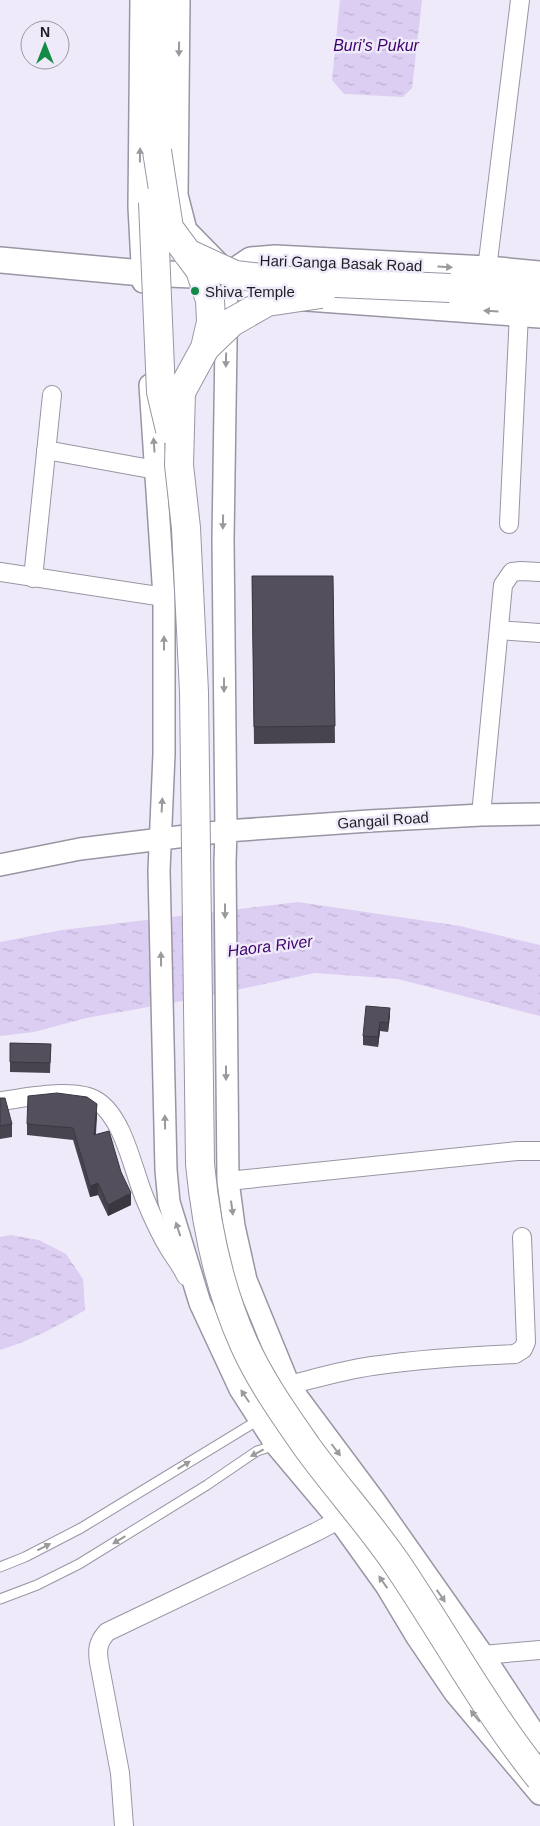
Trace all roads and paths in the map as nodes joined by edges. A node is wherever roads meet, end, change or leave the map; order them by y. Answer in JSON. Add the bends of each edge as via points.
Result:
{"nodes":[{"id":1,"x":141,"y":0,"type":"edge"},
{"id":2,"x":160,"y":0,"type":"edge"},
{"id":3,"x":180,"y":0,"type":"edge"},
{"id":4,"x":520,"y":0,"type":"edge"},
{"id":5,"x":157,"y":151,"type":"junction"},
{"id":6,"x":187,"y":253,"type":"junction"},
{"id":7,"x":0,"y":260,"type":"edge"},
{"id":8,"x":487,"y":269,"type":"junction"},
{"id":9,"x":142,"y":273,"type":"junction"},
{"id":10,"x":540,"y":274,"type":"edge"},
{"id":11,"x":227,"y":276,"type":"junction"},
{"id":12,"x":450,"y":288,"type":"junction"},
{"id":13,"x":540,"y":296,"type":"edge"},
{"id":14,"x":530,"y":314,"type":"edge"},
{"id":15,"x":205,"y":348,"type":"junction"},
{"id":16,"x":52,"y":395,"type":"dead end"},
{"id":17,"x":46,"y":450,"type":"junction"},
{"id":18,"x":167,"y":468,"type":"junction"},
{"id":19,"x":509,"y":524,"type":"dead end"},
{"id":20,"x":0,"y":572,"type":"edge"},
{"id":21,"x":540,"y":572,"type":"edge"},
{"id":22,"x":33,"y":578,"type":"junction"},
{"id":23,"x":164,"y":597,"type":"junction"},
{"id":24,"x":499,"y":630,"type":"junction"},
{"id":25,"x":540,"y":633,"type":"edge"},
{"id":26,"x":540,"y":814,"type":"edge"},
{"id":27,"x":481,"y":815,"type":"junction"},
{"id":28,"x":226,"y":832,"type":"junction"},
{"id":29,"x":160,"y":840,"type":"junction"},
{"id":30,"x":0,"y":865,"type":"edge"},
{"id":31,"x":0,"y":1101,"type":"edge"},
{"id":32,"x":540,"y":1151,"type":"edge"},
{"id":33,"x":228,"y":1181,"type":"junction"},
{"id":34,"x":522,"y":1237,"type":"dead end"},
{"id":35,"x":200,"y":1303,"type":"junction"},
{"id":36,"x":294,"y":1391,"type":"junction"},
{"id":37,"x":268,"y":1414,"type":"junction"},
{"id":38,"x":312,"y":1418,"type":"junction"},
{"id":39,"x":283,"y":1439,"type":"junction"},
{"id":40,"x":374,"y":1500,"type":"junction"},
{"id":41,"x":339,"y":1520,"type":"junction"},
{"id":42,"x":0,"y":1567,"type":"edge"},
{"id":43,"x":0,"y":1599,"type":"edge"},
{"id":44,"x":540,"y":1650,"type":"edge"},
{"id":45,"x":483,"y":1655,"type":"junction"},
{"id":46,"x":540,"y":1742,"type":"edge"},
{"id":47,"x":540,"y":1778,"type":"edge"},
{"id":48,"x":540,"y":1794,"type":"edge"},
{"id":49,"x":124,"y":1826,"type":"edge"}],
"edges":[{"from":9,"to":1,"type":"street","one_way":true,"via":[[139,206]]},
{"from":2,"to":5,"type":"main road"},
{"from":3,"to":11,"type":"street","one_way":true,"via":[[177,194],[186,230],[228,273]]},
{"from":4,"to":8,"type":"street"},
{"from":5,"to":6,"type":"main road","bridge":true,"via":[[169,228]]},
{"from":5,"to":18,"type":"main road","bridge":true,"via":[[153,192],[154,264]]},
{"from":6,"to":12,"type":"main road","bridge":true,"via":[[235,275]]},
{"from":6,"to":15,"type":"main road","bridge":true,"via":[[200,270],[210,300],[211,322]]},
{"from":7,"to":9,"type":"main road"},
{"from":8,"to":10,"type":"main road","name":"Hari Ganga Basak Road"},
{"from":11,"to":8,"type":"main road","name":"Hari Ganga Basak Road","one_way":true,"via":[[251,260],[275,258]]},
{"from":9,"to":11,"type":"main road"},
{"from":18,"to":9,"type":"street","one_way":true},
{"from":14,"to":11,"type":"main road","one_way":true,"via":[[251,294]]},
{"from":11,"to":28,"type":"street","one_way":true,"via":[[223,540]]},
{"from":12,"to":13,"type":"main road"},
{"from":12,"to":15,"type":"main road","bridge":true,"via":[[316,294],[267,302],[232,322]]},
{"from":14,"to":19,"type":"street"},
{"from":15,"to":18,"type":"main road","bridge":true,"via":[[181,392]]},
{"from":16,"to":17,"type":"street"},
{"from":17,"to":18,"type":"street"},
{"from":17,"to":22,"type":"street"},
{"from":18,"to":23,"type":"street"},
{"from":18,"to":47,"type":"main road","bridge":true,"via":[[186,537],[194,683],[200,1164],[210,1238],[219,1275],[244,1344],[283,1413],[395,1561],[492,1714]]},
{"from":20,"to":22,"type":"street"},
{"from":21,"to":24,"type":"street","via":[[521,570],[512,572],[507,578],[503,585]]},
{"from":22,"to":23,"type":"street"},
{"from":29,"to":23,"type":"street","one_way":true,"via":[[164,754]]},
{"from":24,"to":25,"type":"street"},
{"from":24,"to":27,"type":"street"},
{"from":26,"to":27,"type":"street","name":"Gangail Road"},
{"from":27,"to":28,"type":"street","name":"Gangail Road"},
{"from":28,"to":29,"type":"street","name":"Gangail Road"},
{"from":28,"to":33,"type":"street","one_way":true},
{"from":29,"to":30,"type":"street","name":"Gangail Road","via":[[80,848]]},
{"from":35,"to":29,"type":"street","one_way":true,"via":[[169,1202],[166,1170]]},
{"from":31,"to":35,"type":"street","via":[[81,1095],[97,1101],[108,1111],[145,1199]]},
{"from":32,"to":33,"type":"street"},
{"from":33,"to":36,"type":"street","one_way":true,"via":[[246,1280]]},
{"from":34,"to":36,"type":"street","via":[[526,1342],[523,1350],[515,1354],[372,1366],[334,1373]]},
{"from":37,"to":35,"type":"street","one_way":true,"via":[[240,1389]]},
{"from":36,"to":37,"type":"lane"},
{"from":36,"to":38,"type":"street"},
{"from":37,"to":39,"type":"street"},
{"from":42,"to":37,"type":"lane","one_way":true,"via":[[82,1528]]},
{"from":38,"to":39,"type":"lane"},
{"from":38,"to":40,"type":"street","one_way":true},
{"from":39,"to":41,"type":"street"},
{"from":39,"to":43,"type":"lane","one_way":true,"via":[[257,1451],[207,1486],[79,1564]]},
{"from":40,"to":41,"type":"street"},
{"from":40,"to":45,"type":"street","one_way":true},
{"from":48,"to":41,"type":"street","one_way":true,"via":[[455,1693],[387,1587]]},
{"from":41,"to":49,"type":"street","via":[[107,1632],[101,1638],[99,1662],[120,1773]]},
{"from":44,"to":45,"type":"street"},
{"from":45,"to":46,"type":"street"}]}
